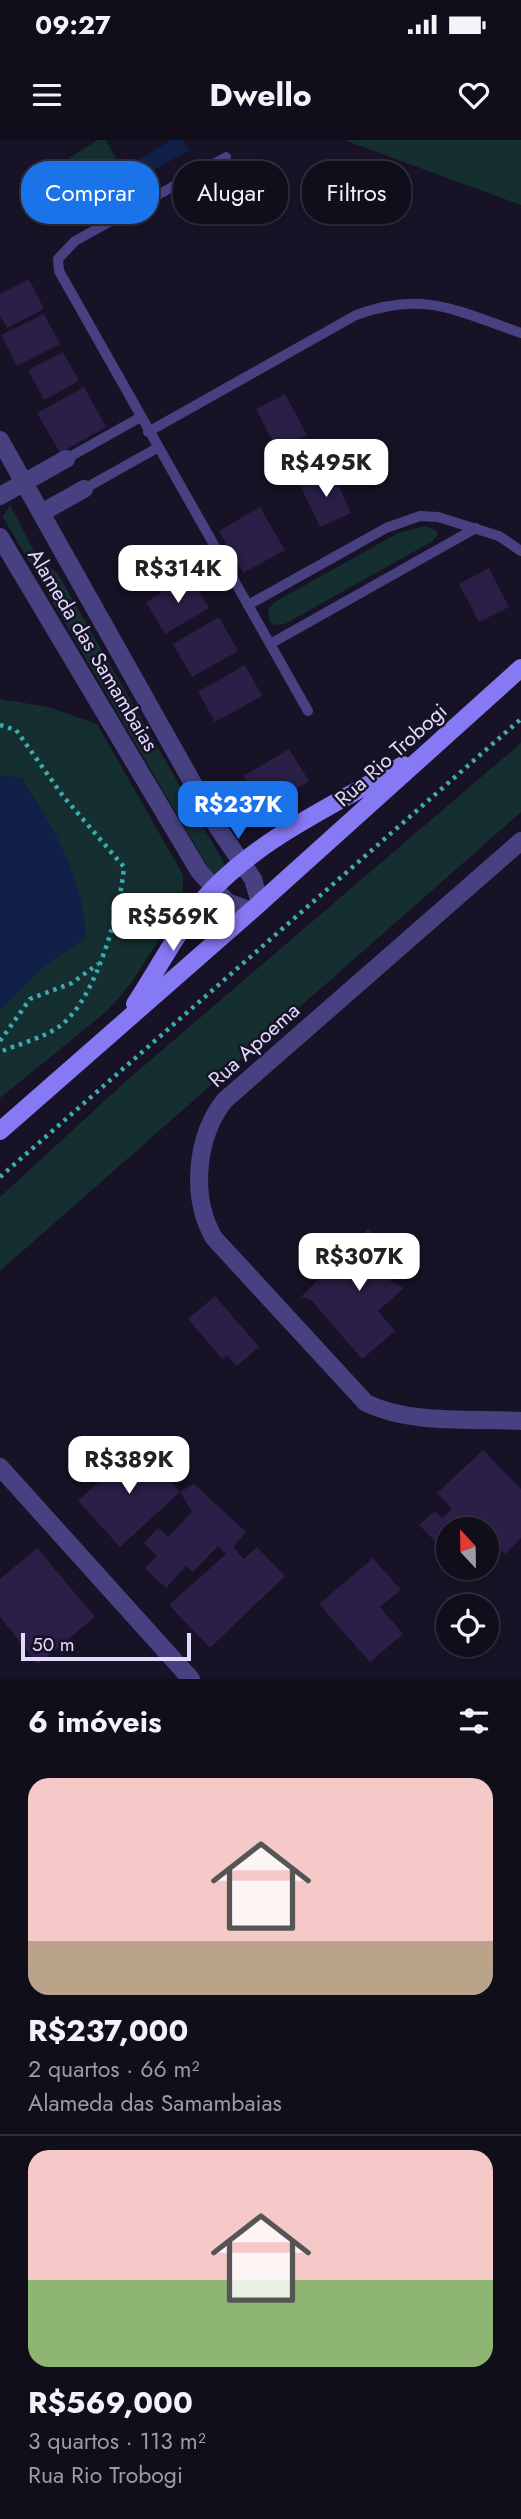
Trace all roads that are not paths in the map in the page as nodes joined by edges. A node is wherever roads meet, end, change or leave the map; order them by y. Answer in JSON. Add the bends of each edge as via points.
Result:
{"nodes":[{"id":1,"x":226,"y":158,"type":"dead end"},
{"id":2,"x":521,"y":333,"type":"edge"},
{"id":3,"x":139,"y":418,"type":"junction"},
{"id":4,"x":148,"y":432,"type":"junction"},
{"id":5,"x":0,"y":440,"type":"edge"},
{"id":6,"x":157,"y":448,"type":"junction"},
{"id":7,"x":66,"y":459,"type":"joint"},
{"id":8,"x":25,"y":483,"type":"junction"},
{"id":9,"x":84,"y":489,"type":"joint"},
{"id":10,"x":0,"y":496,"type":"edge"},
{"id":11,"x":41,"y":513,"type":"junction"},
{"id":12,"x":476,"y":528,"type":"junction"},
{"id":13,"x":0,"y":537,"type":"edge"},
{"id":14,"x":521,"y":551,"type":"edge"},
{"id":15,"x":6,"y":564,"type":"edge"},
{"id":16,"x":248,"y":605,"type":"junction"},
{"id":17,"x":270,"y":644,"type":"junction"},
{"id":18,"x":521,"y":668,"type":"edge"},
{"id":19,"x":308,"y":711,"type":"dead end"},
{"id":20,"x":436,"y":746,"type":"junction"},
{"id":21,"x":521,"y":841,"type":"edge"},
{"id":22,"x":241,"y":863,"type":"junction"},
{"id":23,"x":212,"y":889,"type":"junction"},
{"id":24,"x":256,"y":907,"type":"junction"},
{"id":25,"x":121,"y":1025,"type":"junction"},
{"id":26,"x":0,"y":1130,"type":"edge"},
{"id":27,"x":521,"y":1421,"type":"edge"},
{"id":28,"x":2,"y":1475,"type":"edge"},
{"id":29,"x":191,"y":1679,"type":"edge"}],
"edges":[{"from":1,"to":3,"type":"lane","via":[[75,241],[58,259],[64,284]]},
{"from":2,"to":4,"type":"lane","via":[[435,303],[381,306],[356,315]]},
{"from":3,"to":4,"type":"lane"},
{"from":3,"to":7,"type":"lane"},
{"from":4,"to":6,"type":"lane"},
{"from":5,"to":8,"type":"street","name":"Alameda das Samambaias"},
{"from":6,"to":9,"type":"lane"},
{"from":6,"to":16,"type":"lane"},
{"from":7,"to":8,"type":"street"},
{"from":8,"to":10,"type":"street"},
{"from":8,"to":11,"type":"street","name":"Alameda das Samambaias"},
{"from":9,"to":11,"type":"street","name":"Alameda das Samambaias"},
{"from":11,"to":22,"type":"street","name":"Alameda das Samambaias"},
{"from":12,"to":14,"type":"lane"},
{"from":12,"to":16,"type":"lane","via":[[438,517],[402,520]]},
{"from":12,"to":17,"type":"lane"},
{"from":13,"to":15,"type":"street","name":"Alameda das Samambaias"},
{"from":15,"to":23,"type":"street","name":"Alameda das Samambaias"},
{"from":16,"to":17,"type":"lane"},
{"from":17,"to":19,"type":"lane"},
{"from":18,"to":20,"type":"main road","name":"Rua Rio Trobogi"},
{"from":20,"to":22,"type":"main road","via":[[277,837]]},
{"from":20,"to":24,"type":"main road","name":"Rua Rio Trobogi"},
{"from":21,"to":27,"type":"street","name":"Rua Apoema","via":[[225,1100],[205,1133],[200,1189],[205,1222],[214,1238],[366,1403],[385,1412],[409,1415]]},
{"from":22,"to":23,"type":"main road"},
{"from":22,"to":24,"type":"street","name":"Alameda das Samambaias","via":[[257,887]]},
{"from":23,"to":24,"type":"street","name":"Alameda das Samambaias","via":[[227,902]]},
{"from":23,"to":25,"type":"main road"},
{"from":24,"to":25,"type":"main road","name":"Rua Rio Trobogi"},
{"from":25,"to":26,"type":"main road","name":"Rua Rio Trobogi"},
{"from":28,"to":29,"type":"street"}]}
